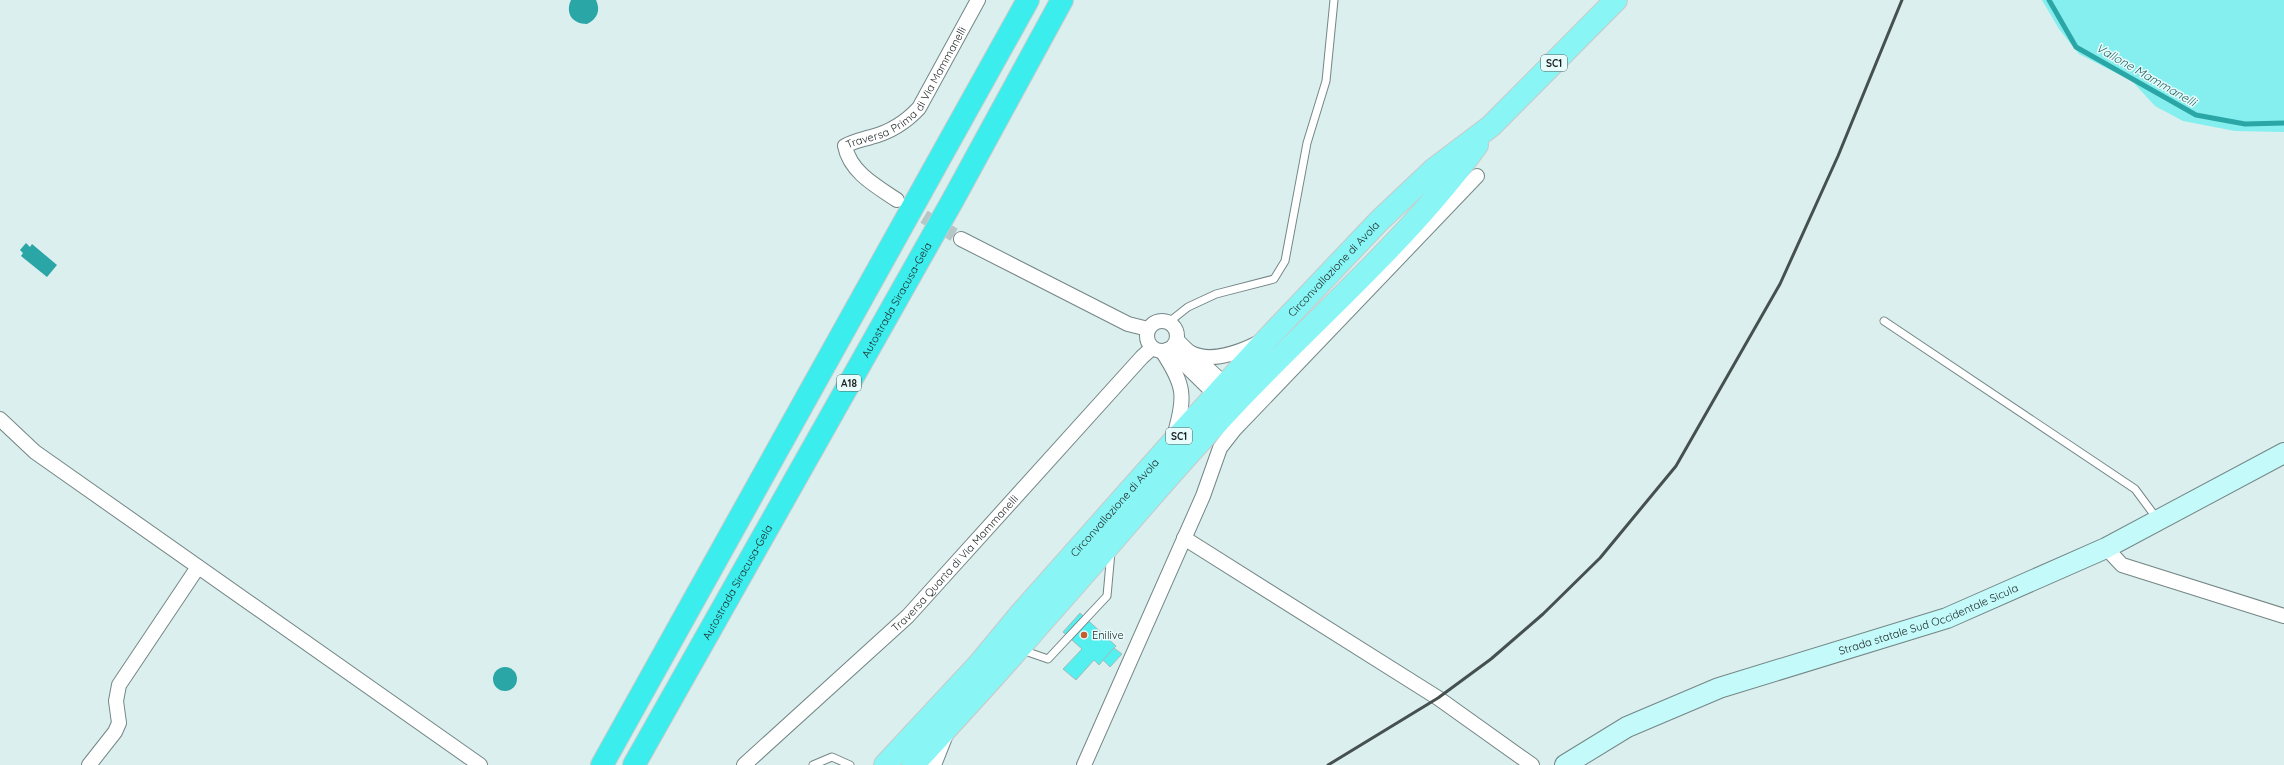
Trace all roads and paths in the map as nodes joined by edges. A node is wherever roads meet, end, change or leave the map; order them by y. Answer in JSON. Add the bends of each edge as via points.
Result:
{"nodes":[{"id":1,"x":978,"y":0,"type":"edge"},
{"id":2,"x":1028,"y":0,"type":"edge"},
{"id":3,"x":1062,"y":0,"type":"edge"},
{"id":4,"x":1334,"y":0,"type":"edge"},
{"id":5,"x":1616,"y":0,"type":"edge"},
{"id":6,"x":1491,"y":126,"type":"junction"},
{"id":7,"x":1477,"y":176,"type":"dead end"},
{"id":8,"x":897,"y":200,"type":"tunnel mouth"},
{"id":9,"x":961,"y":239,"type":"tunnel mouth"},
{"id":10,"x":1884,"y":321,"type":"dead end"},
{"id":11,"x":1169,"y":322,"type":"junction"},
{"id":12,"x":1148,"y":330,"type":"junction"},
{"id":13,"x":1268,"y":338,"type":"junction"},
{"id":14,"x":1177,"y":340,"type":"junction"},
{"id":15,"x":1160,"y":350,"type":"junction"},
{"id":16,"x":1191,"y":353,"type":"junction"},
{"id":17,"x":1228,"y":397,"type":"junction"},
{"id":18,"x":0,"y":419,"type":"edge"},
{"id":19,"x":1171,"y":444,"type":"junction"},
{"id":20,"x":2284,"y":453,"type":"edge"},
{"id":21,"x":2158,"y":520,"type":"junction"},
{"id":22,"x":1184,"y":538,"type":"junction"},
{"id":23,"x":1112,"y":540,"type":"junction"},
{"id":24,"x":2106,"y":548,"type":"junction"},
{"id":25,"x":198,"y":567,"type":"junction"},
{"id":26,"x":2284,"y":616,"type":"edge"},
{"id":27,"x":1018,"y":649,"type":"junction"},
{"id":28,"x":951,"y":723,"type":"junction"},
{"id":29,"x":89,"y":765,"type":"edge"},
{"id":30,"x":480,"y":765,"type":"edge"},
{"id":31,"x":602,"y":765,"type":"edge"},
{"id":32,"x":634,"y":765,"type":"edge"},
{"id":33,"x":744,"y":765,"type":"edge"},
{"id":34,"x":813,"y":765,"type":"edge"},
{"id":35,"x":850,"y":765,"type":"edge"},
{"id":36,"x":885,"y":765,"type":"edge"},
{"id":37,"x":913,"y":765,"type":"edge"},
{"id":38,"x":934,"y":765,"type":"edge"},
{"id":39,"x":1084,"y":765,"type":"edge"},
{"id":40,"x":1532,"y":765,"type":"edge"},
{"id":41,"x":1565,"y":765,"type":"edge"}],
"edges":[{"from":1,"to":8,"type":"street","name":"Traversa Prima di Via Mammanelli","via":[[919,108],[906,122],[892,130],[854,140],[845,146],[847,157],[856,170]]},
{"from":2,"to":31,"type":"highway","number":"A18"},
{"from":3,"to":32,"type":"highway","name":"Autostrada Siracusa-Gela","number":"A18","via":[[954,198]]},
{"from":4,"to":11,"type":"lane","via":[[1326,81],[1307,143],[1285,261],[1274,279],[1216,294],[1188,307]]},
{"from":5,"to":6,"type":"main road","name":"Circonvallazione di Avola","number":"SC1"},
{"from":6,"to":13,"type":"main road","name":"Circonvallazione di Avola","number":"SC1","via":[[1434,169],[1378,221]]},
{"from":6,"to":17,"type":"main road","name":"Circonvallazione di Avola","number":"SC1","via":[[1451,181],[1403,234]]},
{"from":7,"to":22,"type":"street","via":[[1234,430],[1220,448],[1203,496]]},
{"from":9,"to":12,"type":"street","via":[[1128,324]]},
{"from":10,"to":21,"type":"lane","via":[[2135,489]]},
{"from":11,"to":12,"type":"street","via":[[1157,321]]},
{"from":11,"to":14,"type":"street","via":[[1176,330]]},
{"from":12,"to":15,"type":"street","via":[[1147,339]]},
{"from":13,"to":16,"type":"street","via":[[1240,352],[1227,355]]},
{"from":13,"to":17,"type":"main road","name":"Circonvallazione di Avola","number":"SC1"},
{"from":14,"to":15,"type":"street","via":[[1175,344]]},
{"from":14,"to":16,"type":"street"},
{"from":15,"to":17,"type":"street","via":[[1177,357]]},
{"from":15,"to":19,"type":"street","via":[[1177,374],[1182,390],[1182,410]]},
{"from":15,"to":33,"type":"street","name":"Traversa Quarta di Via Mammanelli","via":[[1142,356],[908,616]]},
{"from":16,"to":17,"type":"street"},
{"from":17,"to":19,"type":"main road","name":"Circonvallazione di Avola","number":"SC1"},
{"from":17,"to":23,"type":"main road","name":"Circonvallazione di Avola","number":"SC1"},
{"from":18,"to":25,"type":"street","via":[[35,452]]},
{"from":19,"to":36,"type":"main road","name":"Circonvallazione di Avola","number":"SC1","via":[[979,664]]},
{"from":20,"to":21,"type":"main road","name":"Strada statale Sud Occidentale Sicula"},
{"from":21,"to":24,"type":"main road","name":"Strada statale Sud Occidentale Sicula"},
{"from":22,"to":39,"type":"street"},
{"from":22,"to":40,"type":"street","via":[[1438,698]]},
{"from":23,"to":27,"type":"main road","name":"Circonvallazione di Avola","number":"SC1"},
{"from":23,"to":27,"type":"lane","via":[[1107,596],[1048,659]]},
{"from":24,"to":26,"type":"street","via":[[2122,566]]},
{"from":24,"to":41,"type":"main road","name":"Strada statale Sud Occidentale Sicula","via":[[1947,618],[1719,688],[1627,727]]},
{"from":25,"to":29,"type":"street","via":[[118,685],[116,701],[119,723]]},
{"from":25,"to":30,"type":"street"},
{"from":27,"to":28,"type":"main road","name":"Circonvallazione di Avola","number":"SC1"},
{"from":28,"to":37,"type":"main road","name":"Circonvallazione di Avola","number":"SC1"},
{"from":28,"to":38,"type":"street"},
{"from":34,"to":35,"type":"lane","via":[[832,757]]}]}
